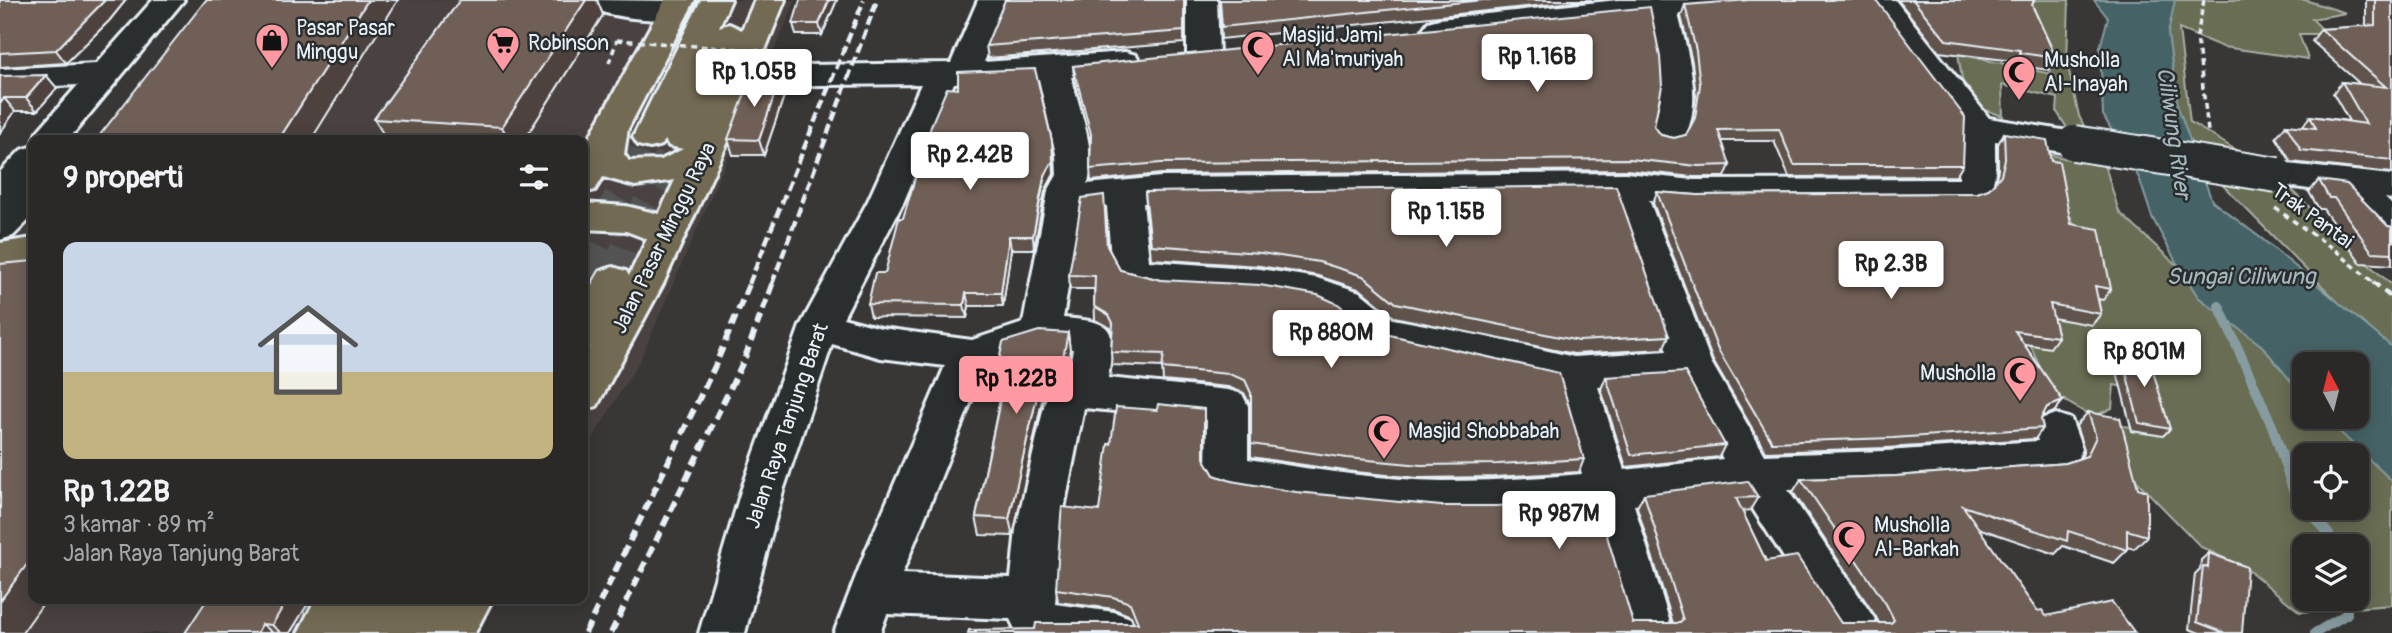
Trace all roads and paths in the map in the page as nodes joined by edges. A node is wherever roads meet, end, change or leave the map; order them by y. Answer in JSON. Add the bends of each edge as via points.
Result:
{"nodes":[{"id":1,"x":169,"y":0,"type":"edge"},
{"id":2,"x":195,"y":0,"type":"edge"},
{"id":3,"x":716,"y":0,"type":"edge"},
{"id":4,"x":744,"y":0,"type":"edge"},
{"id":5,"x":770,"y":0,"type":"edge"},
{"id":6,"x":993,"y":0,"type":"edge"},
{"id":7,"x":1202,"y":0,"type":"edge"},
{"id":8,"x":1747,"y":0,"type":"edge"},
{"id":9,"x":1879,"y":0,"type":"edge"},
{"id":10,"x":2204,"y":0,"type":"edge"},
{"id":11,"x":1695,"y":2,"type":"edge"},
{"id":12,"x":615,"y":4,"type":"edge"},
{"id":13,"x":677,"y":5,"type":"edge"},
{"id":14,"x":1661,"y":5,"type":"junction"},
{"id":15,"x":1459,"y":13,"type":"edge"},
{"id":16,"x":1410,"y":32,"type":"edge"},
{"id":17,"x":617,"y":40,"type":"dead end"},
{"id":18,"x":765,"y":51,"type":"dead end"},
{"id":19,"x":1053,"y":68,"type":"junction"},
{"id":20,"x":952,"y":73,"type":"junction"},
{"id":21,"x":106,"y":74,"type":"junction"},
{"id":22,"x":738,"y":76,"type":"junction"},
{"id":23,"x":4,"y":78,"type":"edge"},
{"id":24,"x":1978,"y":127,"type":"junction"},
{"id":25,"x":611,"y":128,"type":"junction"},
{"id":26,"x":716,"y":133,"type":"junction"},
{"id":27,"x":53,"y":135,"type":"edge"},
{"id":28,"x":84,"y":135,"type":"edge"},
{"id":29,"x":1669,"y":136,"type":"edge"},
{"id":30,"x":2208,"y":137,"type":"dead end"},
{"id":31,"x":588,"y":150,"type":"edge"},
{"id":32,"x":28,"y":163,"type":"edge"},
{"id":33,"x":588,"y":172,"type":"edge"},
{"id":34,"x":2350,"y":184,"type":"junction"},
{"id":35,"x":1626,"y":185,"type":"junction"},
{"id":36,"x":2392,"y":187,"type":"edge"},
{"id":37,"x":2272,"y":189,"type":"junction"},
{"id":38,"x":1124,"y":193,"type":"junction"},
{"id":39,"x":0,"y":194,"type":"edge"},
{"id":40,"x":1065,"y":198,"type":"junction"},
{"id":41,"x":28,"y":201,"type":"edge"},
{"id":42,"x":588,"y":216,"type":"edge"},
{"id":43,"x":2392,"y":227,"type":"edge"},
{"id":44,"x":28,"y":228,"type":"edge"},
{"id":45,"x":0,"y":229,"type":"edge"},
{"id":46,"x":667,"y":234,"type":"junction"},
{"id":47,"x":28,"y":252,"type":"edge"},
{"id":48,"x":0,"y":256,"type":"edge"},
{"id":49,"x":28,"y":270,"type":"edge"},
{"id":50,"x":0,"y":273,"type":"edge"},
{"id":51,"x":612,"y":281,"type":"tunnel mouth"},
{"id":52,"x":2392,"y":298,"type":"edge"},
{"id":53,"x":588,"y":324,"type":"edge"},
{"id":54,"x":819,"y":326,"type":"junction"},
{"id":55,"x":1041,"y":332,"type":"junction"},
{"id":56,"x":986,"y":349,"type":"dead end"},
{"id":57,"x":1692,"y":365,"type":"junction"},
{"id":58,"x":1574,"y":373,"type":"junction"},
{"id":59,"x":588,"y":386,"type":"edge"},
{"id":60,"x":1086,"y":390,"type":"junction"},
{"id":61,"x":2056,"y":431,"type":"dead end"},
{"id":62,"x":1753,"y":472,"type":"junction"},
{"id":63,"x":1609,"y":490,"type":"junction"},
{"id":64,"x":1032,"y":599,"type":"junction"},
{"id":65,"x":338,"y":604,"type":"edge"},
{"id":66,"x":383,"y":604,"type":"edge"},
{"id":67,"x":428,"y":604,"type":"edge"},
{"id":68,"x":467,"y":604,"type":"edge"},
{"id":69,"x":864,"y":613,"type":"edge"},
{"id":70,"x":321,"y":633,"type":"edge"},
{"id":71,"x":366,"y":633,"type":"edge"},
{"id":72,"x":411,"y":633,"type":"edge"},
{"id":73,"x":451,"y":633,"type":"edge"},
{"id":74,"x":722,"y":633,"type":"edge"},
{"id":75,"x":1114,"y":633,"type":"edge"},
{"id":76,"x":1650,"y":633,"type":"edge"},
{"id":77,"x":1858,"y":633,"type":"edge"}],
"edges":[{"from":1,"to":21,"type":"street"},
{"from":2,"to":28,"type":"street"},
{"from":3,"to":4,"type":"main road","name":"Jalan Pasar Minggu Raya","via":[[666,137]]},
{"from":5,"to":22,"type":"main road","name":"Jalan Pasar Minggu Raya"},
{"from":6,"to":20,"type":"street","name":"Jalan Raya Tanjung Barat"},
{"from":7,"to":19,"type":"street","via":[[1190,55]]},
{"from":8,"to":11,"type":"street"},
{"from":9,"to":24,"type":"street"},
{"from":10,"to":30,"type":"path","via":[[2197,36]]},
{"from":11,"to":14,"type":"street"},
{"from":12,"to":13,"type":"street"},
{"from":13,"to":25,"type":"main road"},
{"from":14,"to":15,"type":"street"},
{"from":14,"to":29,"type":"street","via":[[1675,68]]},
{"from":15,"to":16,"type":"street"},
{"from":17,"to":18,"type":"path","bridge":true},
{"from":19,"to":20,"type":"street"},
{"from":19,"to":40,"type":"street","via":[[1073,153],[1074,175]]},
{"from":20,"to":22,"type":"street","via":[[850,78]]},
{"from":20,"to":54,"type":"street","name":"Jalan Raya Tanjung Barat"},
{"from":21,"to":23,"type":"street"},
{"from":21,"to":27,"type":"street"},
{"from":22,"to":26,"type":"main road","name":"Jalan Pasar Minggu Raya"},
{"from":24,"to":35,"type":"street","via":[[1976,185],[1970,190],[1693,192]]},
{"from":24,"to":37,"type":"street","bridge":true,"via":[[2074,143]]},
{"from":25,"to":26,"type":"main road","via":[[609,164],[638,174],[675,169],[691,160]]},
{"from":25,"to":31,"type":"main road"},
{"from":25,"to":33,"type":"main road"},
{"from":26,"to":46,"type":"main road","name":"Jalan Pasar Minggu Raya"},
{"from":32,"to":39,"type":"street"},
{"from":34,"to":36,"type":"street"},
{"from":34,"to":37,"type":"street"},
{"from":34,"to":43,"type":"street"},
{"from":35,"to":38,"type":"street"},
{"from":35,"to":57,"type":"street"},
{"from":37,"to":52,"type":"path","name":"Trak Pantai"},
{"from":38,"to":40,"type":"street"},
{"from":38,"to":58,"type":"street","via":[[1134,271],[1154,279],[1302,288],[1347,302],[1384,332]]},
{"from":40,"to":55,"type":"street"},
{"from":41,"to":45,"type":"street"},
{"from":42,"to":46,"type":"main road","via":[[629,218],[655,225]]},
{"from":44,"to":45,"type":"street"},
{"from":46,"to":59,"type":"main road","name":"Jalan Pasar Minggu Raya"},
{"from":47,"to":48,"type":"main road"},
{"from":49,"to":50,"type":"main road"},
{"from":51,"to":53,"type":"main road","name":"Jalan Pasar Minggu Raya"},
{"from":54,"to":69,"type":"street","via":[[881,343],[971,354]]},
{"from":54,"to":74,"type":"street","name":"Jalan Raya Tanjung Barat","via":[[762,491]]},
{"from":55,"to":56,"type":"street"},
{"from":55,"to":60,"type":"street","via":[[1091,335]]},
{"from":57,"to":58,"type":"street"},
{"from":57,"to":62,"type":"street"},
{"from":58,"to":63,"type":"street"},
{"from":60,"to":63,"type":"street","via":[[1228,406],[1227,470],[1231,474],[1438,499],[1535,498]]},
{"from":60,"to":64,"type":"street","via":[[1071,392],[1065,402],[1038,528]]},
{"from":61,"to":62,"type":"street","via":[[2061,449],[2054,457],[1886,469]]},
{"from":62,"to":63,"type":"street"},
{"from":62,"to":77,"type":"street"},
{"from":63,"to":76,"type":"street"},
{"from":64,"to":69,"type":"street"},
{"from":64,"to":75,"type":"street","via":[[1034,620]]},
{"from":65,"to":70,"type":"main road"},
{"from":66,"to":71,"type":"main road"},
{"from":67,"to":72,"type":"main road"},
{"from":68,"to":73,"type":"main road"}]}
